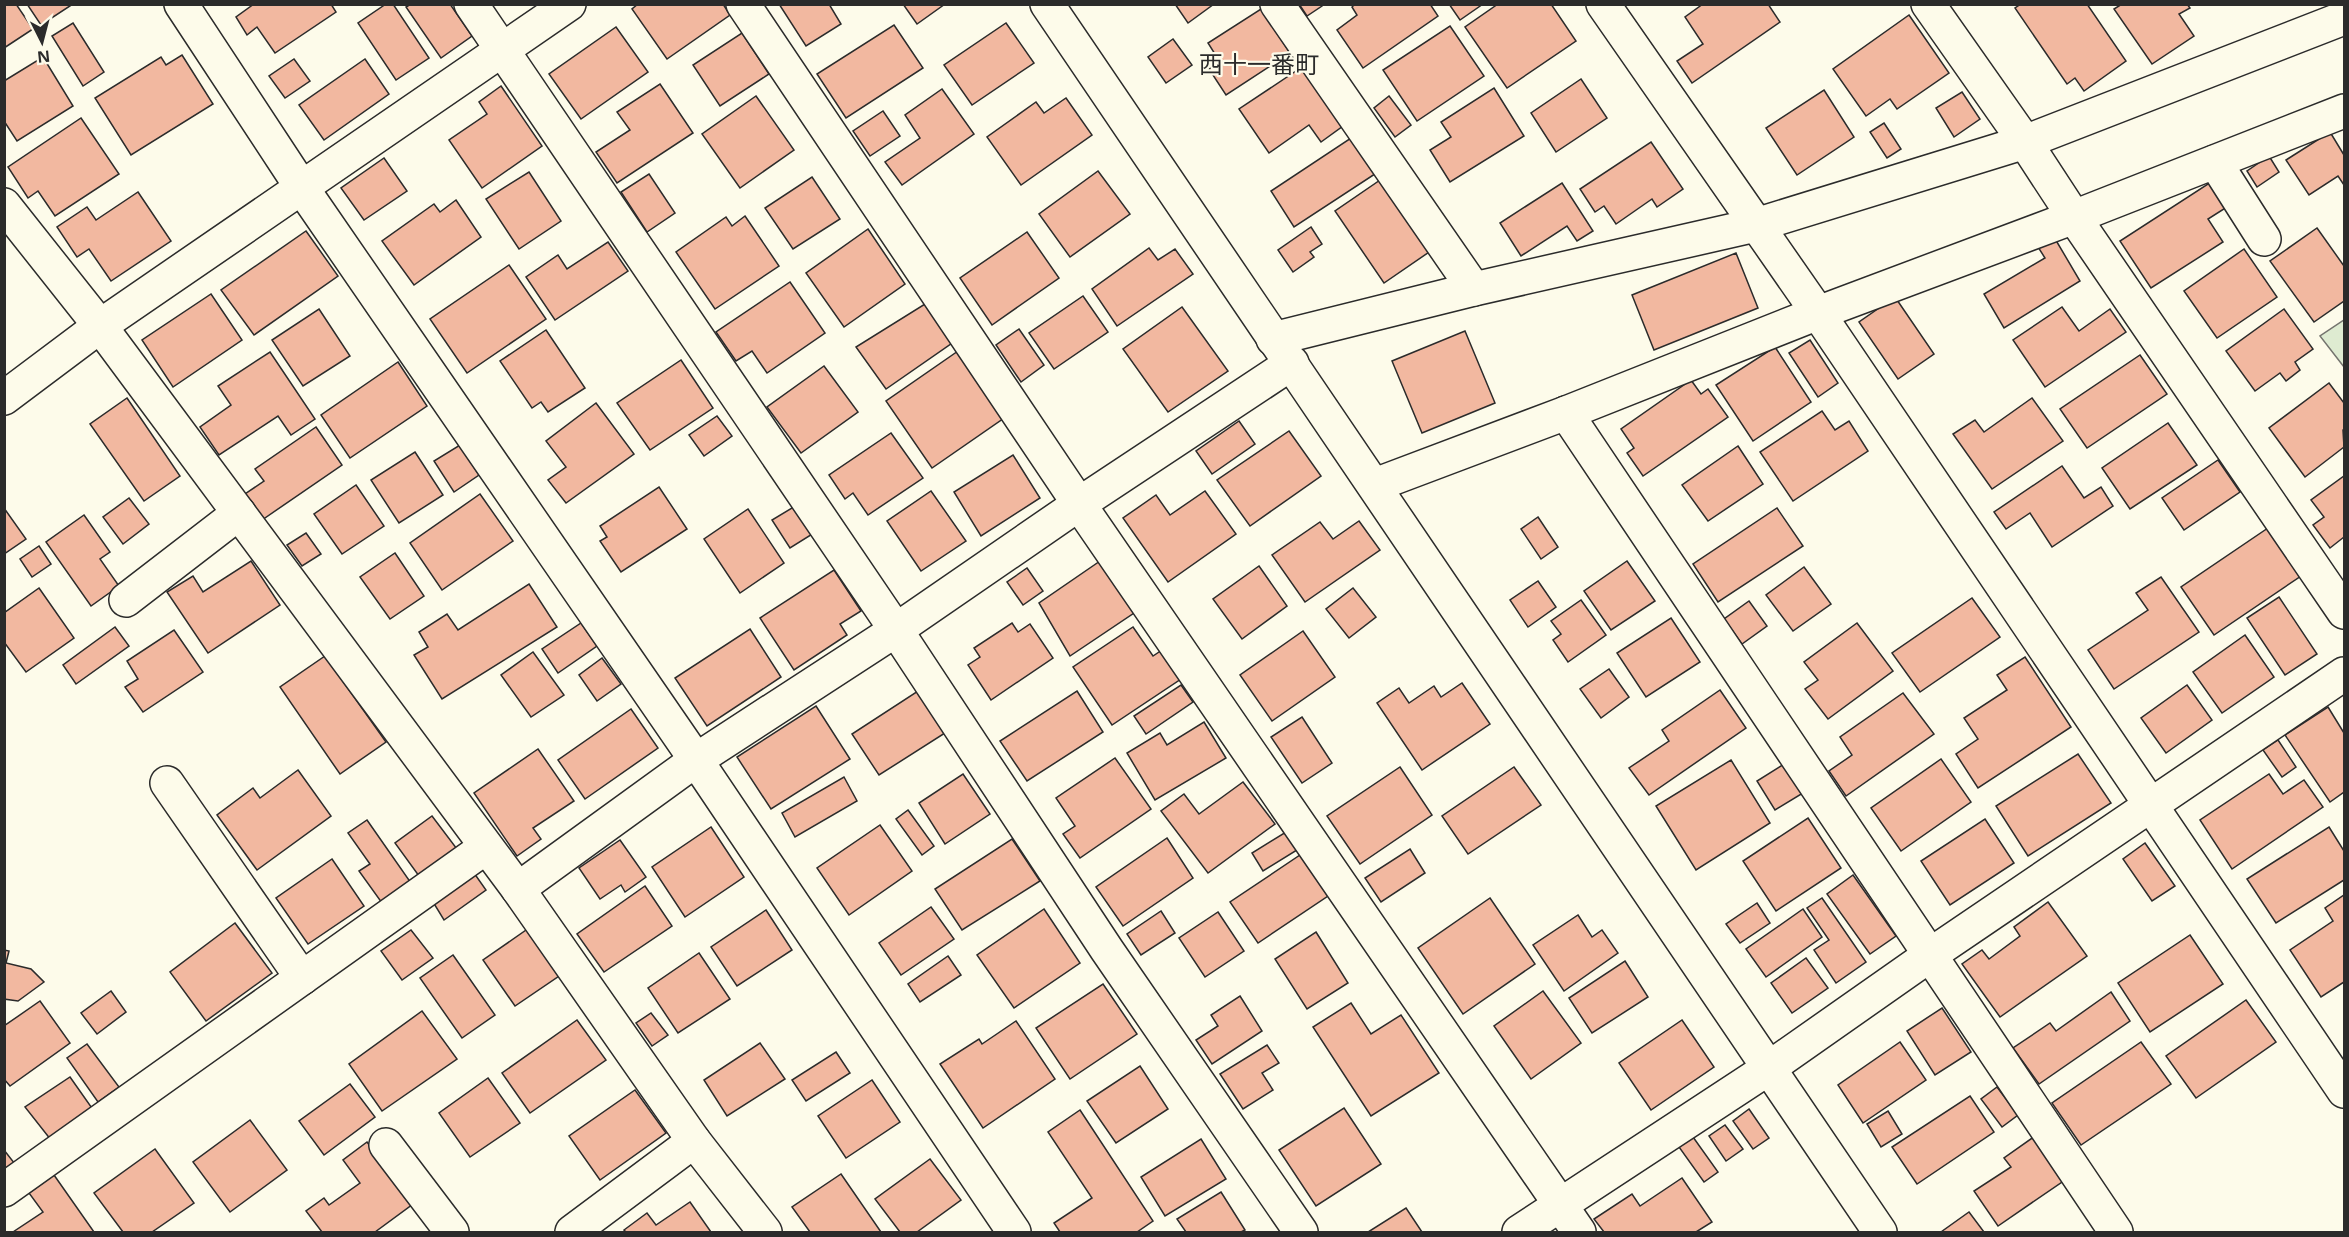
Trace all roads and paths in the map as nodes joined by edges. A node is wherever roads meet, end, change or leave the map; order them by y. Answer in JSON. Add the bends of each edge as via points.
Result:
{"nodes":[{"id":1,"x":181,"y":4,"type":"edge"},
{"id":2,"x":471,"y":4,"type":"edge"},
{"id":3,"x":569,"y":4,"type":"edge"},
{"id":4,"x":742,"y":4,"type":"edge"},
{"id":5,"x":1047,"y":4,"type":"edge"},
{"id":6,"x":1277,"y":4,"type":"edge"},
{"id":7,"x":1603,"y":4,"type":"edge"},
{"id":8,"x":1928,"y":4,"type":"edge"},
{"id":9,"x":2344,"y":18,"type":"edge"},
{"id":10,"x":502,"y":50,"type":"junction"},
{"id":11,"x":2344,"y":111,"type":"edge"},
{"id":12,"x":2025,"y":142,"type":"junction"},
{"id":13,"x":2215,"y":162,"type":"junction"},
{"id":14,"x":302,"y":188,"type":"junction"},
{"id":15,"x":4,"y":205,"type":"edge"},
{"id":16,"x":2074,"y":217,"type":"junction"},
{"id":17,"x":1756,"y":225,"type":"junction"},
{"id":18,"x":2264,"y":239,"type":"dead end"},
{"id":19,"x":1474,"y":289,"type":"junction"},
{"id":20,"x":1818,"y":313,"type":"junction"},
{"id":21,"x":100,"y":326,"type":"junction"},
{"id":22,"x":1282,"y":351,"type":"junction"},
{"id":23,"x":4,"y":398,"type":"edge"},
{"id":24,"x":1566,"y":413,"type":"junction"},
{"id":25,"x":1375,"y":485,"type":"junction"},
{"id":26,"x":1079,"y":504,"type":"junction"},
{"id":27,"x":239,"y":513,"type":"junction"},
{"id":28,"x":126,"y":600,"type":"dead end"},
{"id":29,"x":2344,"y":612,"type":"edge"},
{"id":30,"x":896,"y":630,"type":"junction"},
{"id":31,"x":2344,"y":674,"type":"edge"},
{"id":32,"x":696,"y":760,"type":"junction"},
{"id":33,"x":166,"y":783,"type":"dead end"},
{"id":34,"x":2151,"y":805,"type":"junction"},
{"id":35,"x":486,"y":847,"type":"junction"},
{"id":36,"x":518,"y":889,"type":"junction"},
{"id":37,"x":1930,"y":955,"type":"junction"},
{"id":38,"x":302,"y":978,"type":"junction"},
{"id":39,"x":1769,"y":1068,"type":"junction"},
{"id":40,"x":2344,"y":1091,"type":"edge"},
{"id":41,"x":694,"y":1141,"type":"junction"},
{"id":42,"x":386,"y":1145,"type":"dead end"},
{"id":43,"x":4,"y":1190,"type":"edge"},
{"id":44,"x":1561,"y":1206,"type":"junction"},
{"id":45,"x":452,"y":1233,"type":"edge"},
{"id":46,"x":573,"y":1233,"type":"edge"},
{"id":47,"x":765,"y":1233,"type":"edge"},
{"id":48,"x":1014,"y":1233,"type":"edge"},
{"id":49,"x":1301,"y":1233,"type":"edge"},
{"id":50,"x":1519,"y":1233,"type":"edge"},
{"id":51,"x":1579,"y":1233,"type":"edge"},
{"id":52,"x":1880,"y":1233,"type":"edge"},
{"id":53,"x":2116,"y":1233,"type":"edge"}],
"edges":[{"from":1,"to":14,"type":"street"},
{"from":2,"to":10,"type":"street"},
{"from":3,"to":10,"type":"street"},
{"from":4,"to":26,"type":"street"},
{"from":5,"to":22,"type":"street"},
{"from":6,"to":19,"type":"street"},
{"from":7,"to":17,"type":"street"},
{"from":8,"to":12,"type":"street"},
{"from":9,"to":12,"type":"street"},
{"from":10,"to":14,"type":"street"},
{"from":10,"to":30,"type":"street"},
{"from":11,"to":13,"type":"street"},
{"from":12,"to":16,"type":"street"},
{"from":12,"to":17,"type":"street"},
{"from":13,"to":16,"type":"street"},
{"from":13,"to":18,"type":"street"},
{"from":14,"to":21,"type":"street"},
{"from":14,"to":32,"type":"street"},
{"from":15,"to":21,"type":"street"},
{"from":16,"to":20,"type":"street"},
{"from":16,"to":29,"type":"street"},
{"from":17,"to":19,"type":"street"},
{"from":17,"to":20,"type":"street"},
{"from":19,"to":22,"type":"street"},
{"from":20,"to":24,"type":"street"},
{"from":20,"to":34,"type":"street"},
{"from":21,"to":23,"type":"street"},
{"from":21,"to":27,"type":"street"},
{"from":22,"to":25,"type":"street"},
{"from":22,"to":26,"type":"street"},
{"from":24,"to":25,"type":"street"},
{"from":24,"to":37,"type":"street"},
{"from":25,"to":39,"type":"street"},
{"from":26,"to":30,"type":"street"},
{"from":26,"to":44,"type":"street"},
{"from":27,"to":28,"type":"street"},
{"from":27,"to":35,"type":"street"},
{"from":30,"to":32,"type":"street"},
{"from":30,"to":49,"type":"street","via":[[1107,950]]},
{"from":31,"to":34,"type":"street"},
{"from":32,"to":36,"type":"street"},
{"from":32,"to":48,"type":"street"},
{"from":33,"to":38,"type":"street"},
{"from":34,"to":37,"type":"street"},
{"from":34,"to":40,"type":"street"},
{"from":35,"to":36,"type":"street"},
{"from":35,"to":38,"type":"street"},
{"from":36,"to":41,"type":"street"},
{"from":37,"to":39,"type":"street"},
{"from":37,"to":53,"type":"street"},
{"from":38,"to":43,"type":"street"},
{"from":39,"to":44,"type":"street"},
{"from":39,"to":52,"type":"street"},
{"from":41,"to":46,"type":"street"},
{"from":41,"to":47,"type":"street"},
{"from":42,"to":45,"type":"street"},
{"from":44,"to":50,"type":"street"},
{"from":44,"to":51,"type":"street"}]}
